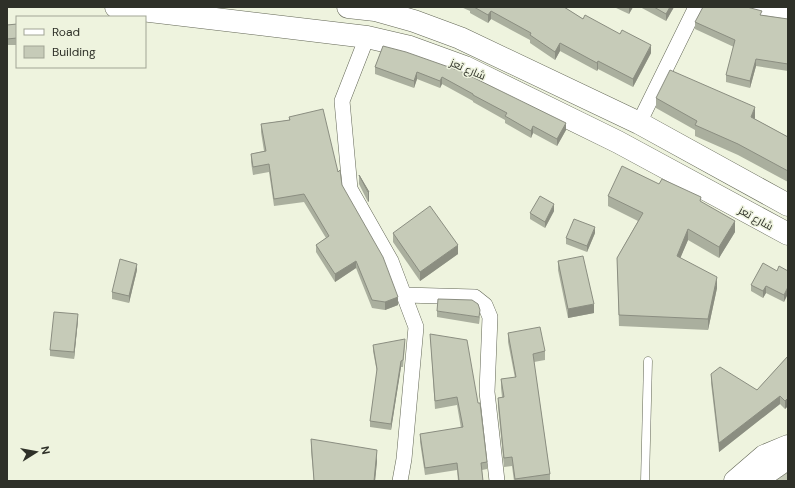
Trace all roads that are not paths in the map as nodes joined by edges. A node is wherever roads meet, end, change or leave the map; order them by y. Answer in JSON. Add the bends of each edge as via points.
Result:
{"nodes":[{"id":1,"x":116,"y":7,"type":"edge"},
{"id":2,"x":348,"y":7,"type":"edge"},
{"id":3,"x":696,"y":7,"type":"edge"},
{"id":4,"x":752,"y":7,"type":"edge"},
{"id":5,"x":155,"y":9,"type":"edge"},
{"id":6,"x":788,"y":14,"type":"edge"},
{"id":7,"x":367,"y":37,"type":"junction"},
{"id":8,"x":639,"y":124,"type":"junction"},
{"id":9,"x":788,"y":205,"type":"edge"},
{"id":10,"x":788,"y":234,"type":"edge"},
{"id":11,"x":404,"y":295,"type":"junction"},
{"id":12,"x":648,"y":361,"type":"dead end"},
{"id":13,"x":788,"y":446,"type":"edge"},
{"id":14,"x":788,"y":457,"type":"edge"},
{"id":15,"x":400,"y":481,"type":"edge"},
{"id":16,"x":497,"y":481,"type":"edge"},
{"id":17,"x":645,"y":481,"type":"edge"},
{"id":18,"x":735,"y":481,"type":"edge"},
{"id":19,"x":761,"y":481,"type":"edge"}],
"edges":[{"from":1,"to":5,"type":"main road","name":"شارع تعز"},
{"from":2,"to":8,"type":"main road","via":[[375,10],[460,38]]},
{"from":3,"to":8,"type":"street"},
{"from":4,"to":6,"type":"street"},
{"from":5,"to":7,"type":"main road","name":"شارع تعز"},
{"from":7,"to":10,"type":"main road","name":"شارع تعز","via":[[410,47],[465,66],[618,142]]},
{"from":7,"to":11,"type":"street","via":[[342,101],[350,189],[391,261]]},
{"from":8,"to":9,"type":"main road"},
{"from":11,"to":15,"type":"street","via":[[416,327]]},
{"from":11,"to":16,"type":"street","via":[[475,297],[484,305],[490,317],[487,392]]},
{"from":12,"to":17,"type":"lane"},
{"from":13,"to":18,"type":"main road","via":[[764,456]]},
{"from":14,"to":19,"type":"main road"}]}
